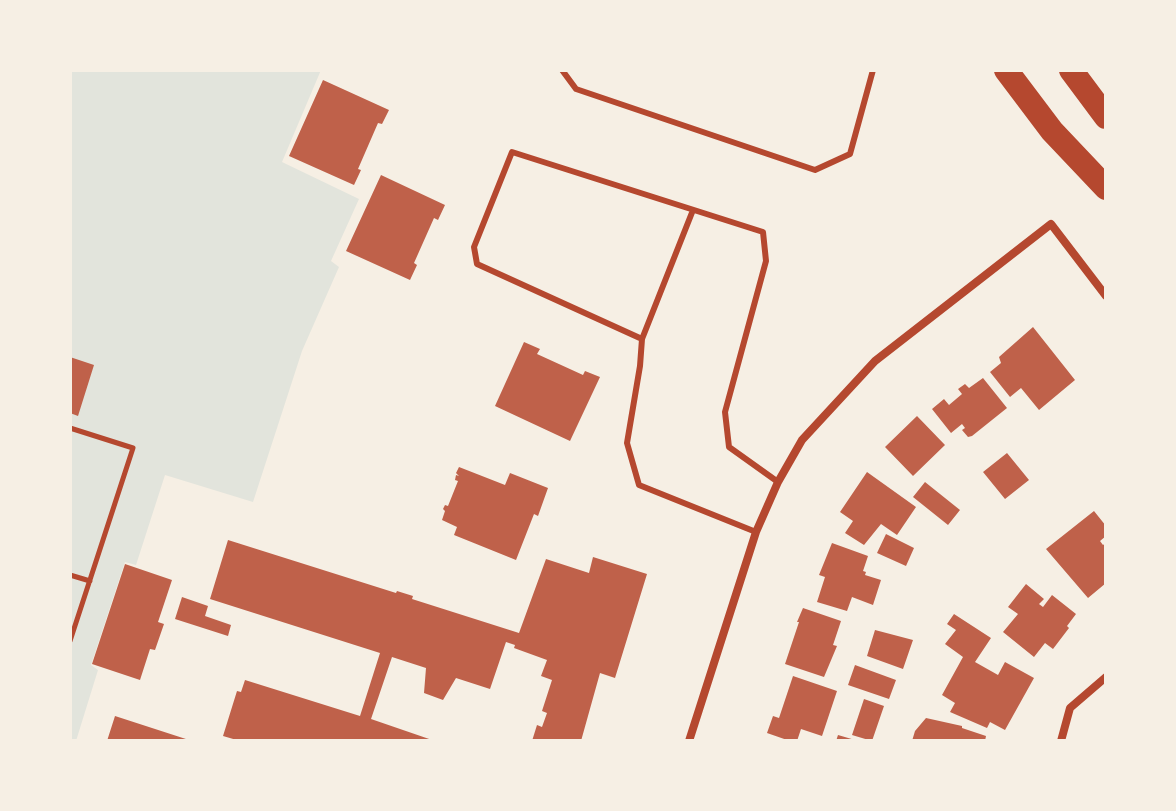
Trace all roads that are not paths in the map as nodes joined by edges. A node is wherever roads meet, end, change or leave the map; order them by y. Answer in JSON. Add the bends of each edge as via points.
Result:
{"nodes":[{"id":1,"x":562,"y":70,"type":"edge"},
{"id":2,"x":873,"y":70,"type":"edge"},
{"id":3,"x":1006,"y":70,"type":"edge"},
{"id":4,"x":1071,"y":70,"type":"edge"},
{"id":5,"x":1106,"y":117,"type":"edge"},
{"id":6,"x":1106,"y":188,"type":"edge"},
{"id":7,"x":693,"y":210,"type":"junction"},
{"id":8,"x":1106,"y":296,"type":"edge"},
{"id":9,"x":642,"y":339,"type":"junction"},
{"id":10,"x":778,"y":482,"type":"junction"},
{"id":11,"x":756,"y":532,"type":"junction"},
{"id":12,"x":1106,"y":677,"type":"edge"},
{"id":13,"x":689,"y":741,"type":"edge"},
{"id":14,"x":1061,"y":741,"type":"edge"}],
"edges":[{"from":1,"to":2,"type":"lane","via":[[576,89],[815,170],[850,154]]},
{"from":3,"to":6,"type":"highway","via":[[1052,131]]},
{"from":4,"to":5,"type":"highway"},
{"from":7,"to":9,"type":"lane"},
{"from":7,"to":9,"type":"lane","via":[[512,152],[474,247],[477,264]]},
{"from":7,"to":10,"type":"lane","via":[[763,232],[766,261],[725,412],[729,447]]},
{"from":8,"to":10,"type":"street","via":[[1051,224],[875,361],[802,440]]},
{"from":9,"to":11,"type":"lane","via":[[627,443],[639,485]]},
{"from":10,"to":11,"type":"street"},
{"from":11,"to":13,"type":"street"},
{"from":12,"to":14,"type":"street","via":[[1070,708]]}]}
